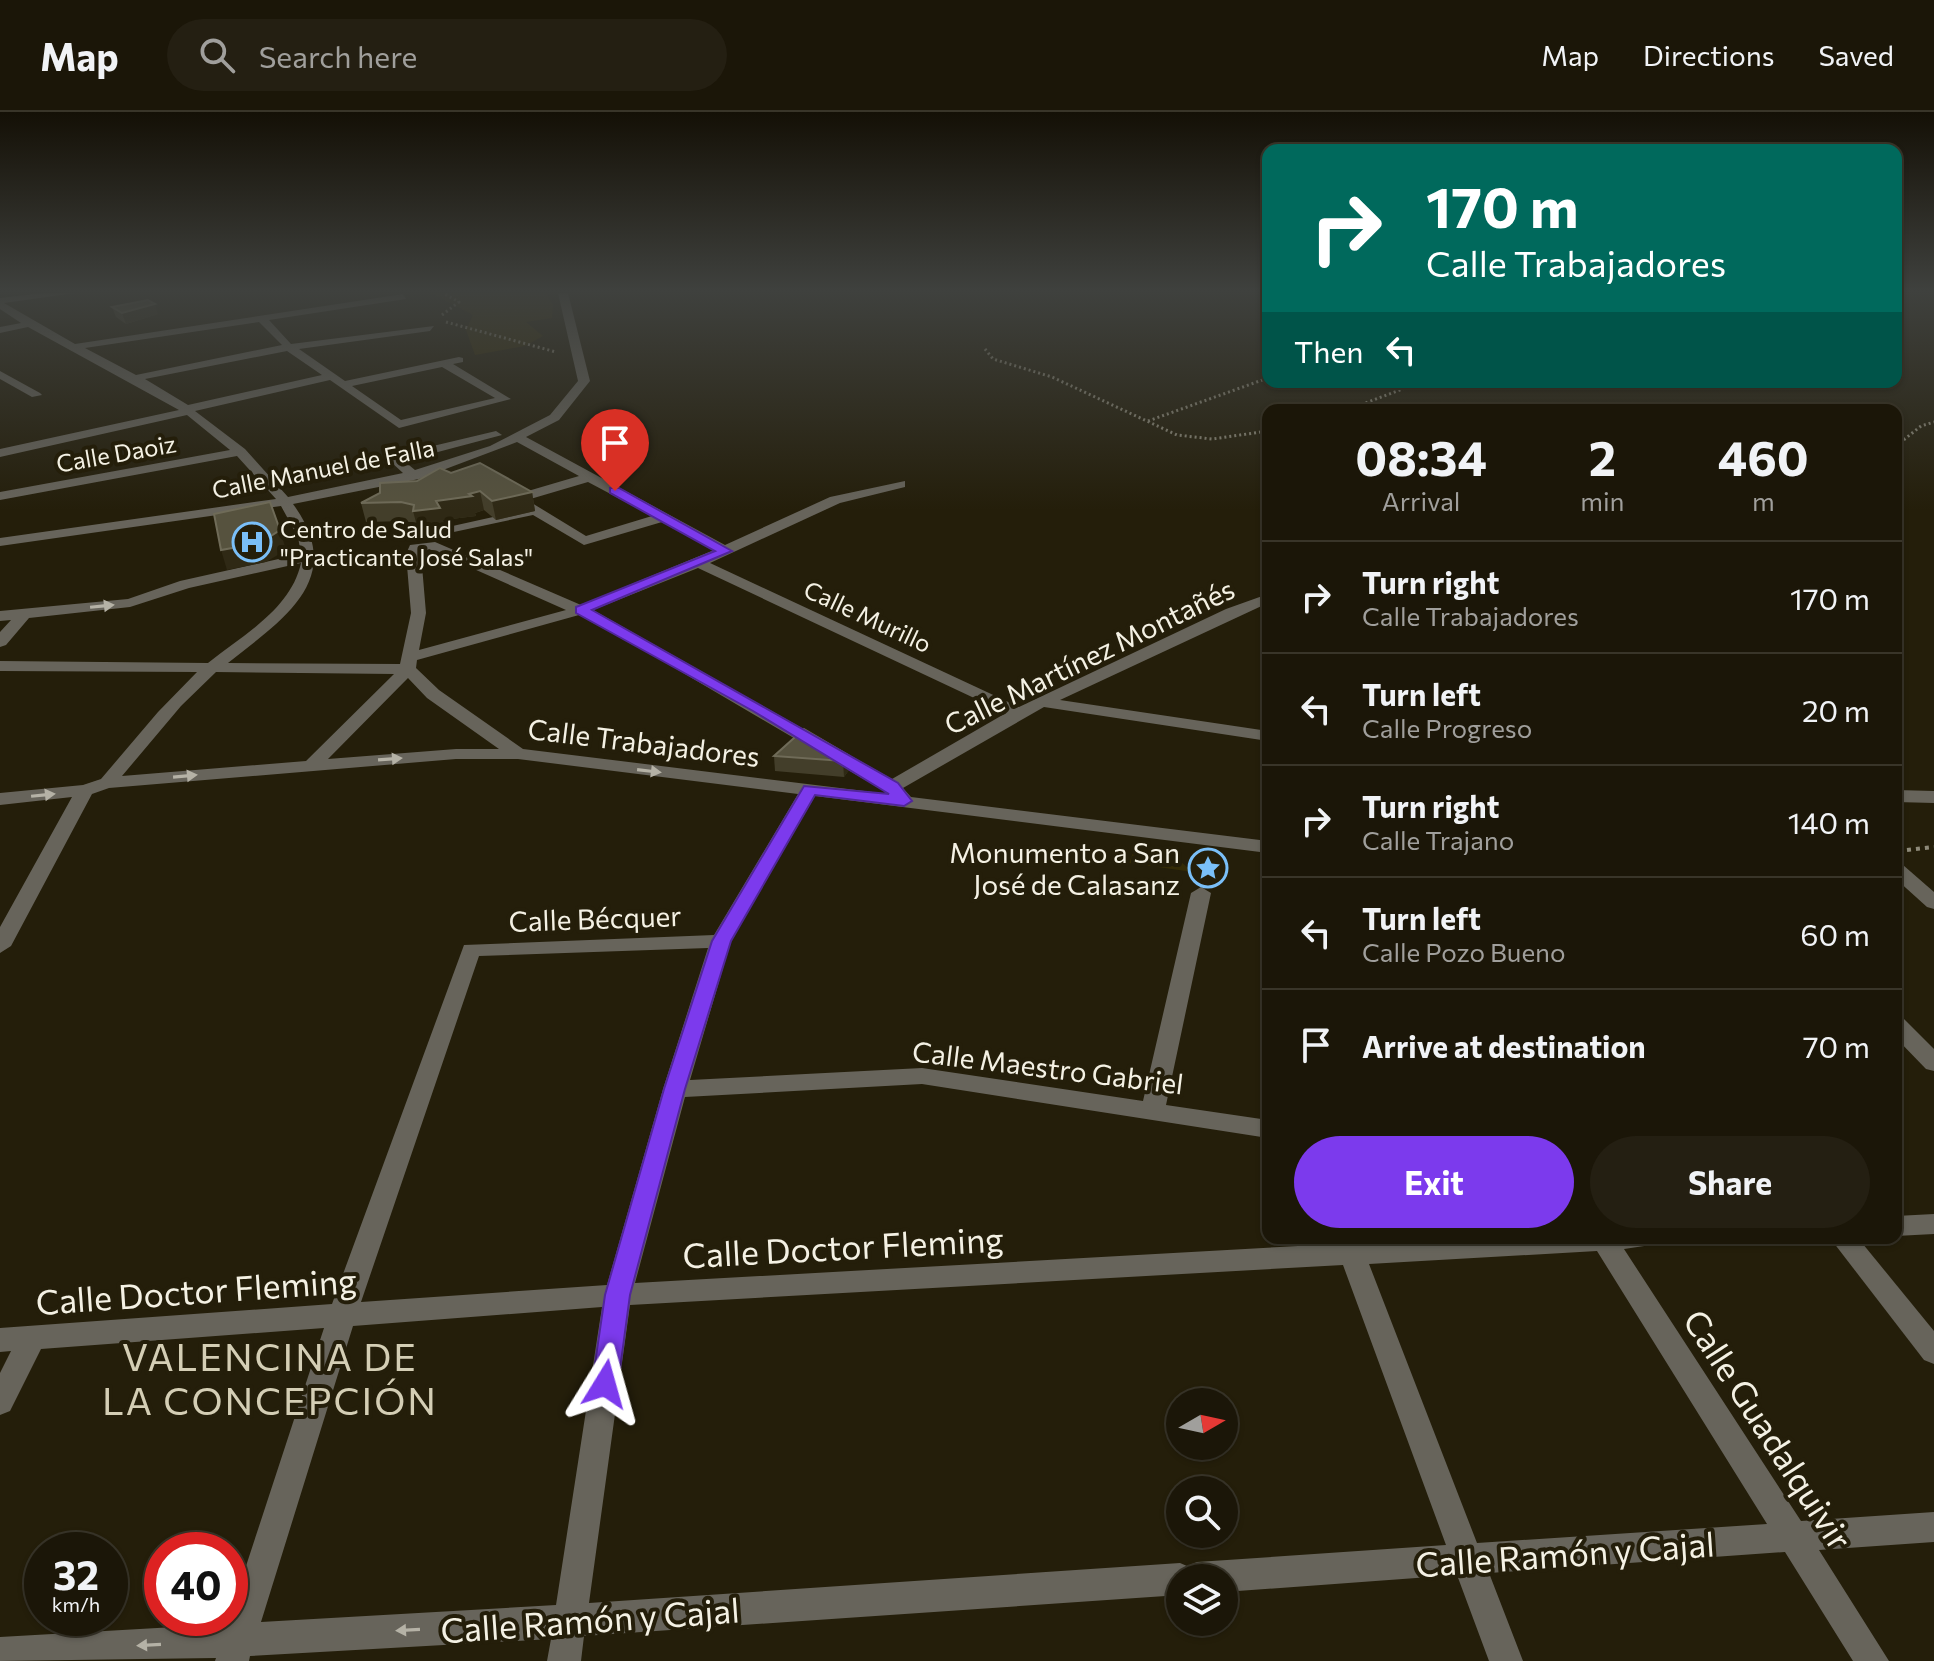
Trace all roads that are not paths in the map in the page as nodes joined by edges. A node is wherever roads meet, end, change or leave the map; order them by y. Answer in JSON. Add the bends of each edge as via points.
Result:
{"nodes":[{"id":1,"x":110,"y":365,"type":"edge"},
{"id":2,"x":198,"y":365,"type":"edge"},
{"id":3,"x":314,"y":365,"type":"edge"},
{"id":4,"x":433,"y":365,"type":"edge"},
{"id":5,"x":447,"y":365,"type":"edge"},
{"id":6,"x":581,"y":365,"type":"edge"},
{"id":7,"x":0,"y":374,"type":"edge"},
{"id":8,"x":330,"y":377,"type":"junction"},
{"id":9,"x":135,"y":378,"type":"junction"},
{"id":10,"x":18,"y":385,"type":"junction"},
{"id":11,"x":342,"y":385,"type":"junction"},
{"id":12,"x":0,"y":389,"type":"edge"},
{"id":13,"x":36,"y":395,"type":"dead end"},
{"id":14,"x":188,"y":410,"type":"junction"},
{"id":15,"x":496,"y":435,"type":"dead end"},
{"id":16,"x":520,"y":439,"type":"junction"},
{"id":17,"x":241,"y":452,"type":"junction"},
{"id":18,"x":0,"y":453,"type":"edge"},
{"id":19,"x":414,"y":476,"type":"junction"},
{"id":20,"x":590,"y":477,"type":"junction"},
{"id":21,"x":900,"y":484,"type":"dead end"},
{"id":22,"x":0,"y":496,"type":"edge"},
{"id":23,"x":285,"y":501,"type":"junction"},
{"id":24,"x":535,"y":511,"type":"junction"},
{"id":25,"x":664,"y":517,"type":"junction"},
{"id":26,"x":424,"y":541,"type":"junction"},
{"id":27,"x":0,"y":542,"type":"edge"},
{"id":28,"x":725,"y":551,"type":"junction"},
{"id":29,"x":308,"y":557,"type":"junction"},
{"id":30,"x":698,"y":563,"type":"junction"},
{"id":31,"x":1262,"y":600,"type":"edge"},
{"id":32,"x":581,"y":610,"type":"junction"},
{"id":33,"x":24,"y":614,"type":"junction"},
{"id":34,"x":0,"y":617,"type":"edge"},
{"id":35,"x":0,"y":640,"type":"edge"},
{"id":36,"x":408,"y":664,"type":"junction"},
{"id":37,"x":0,"y":666,"type":"edge"},
{"id":38,"x":214,"y":667,"type":"junction"},
{"id":39,"x":1042,"y":701,"type":"junction"},
{"id":40,"x":1019,"y":713,"type":"junction"},
{"id":41,"x":1262,"y":735,"type":"edge"},
{"id":42,"x":518,"y":754,"type":"junction"},
{"id":43,"x":312,"y":765,"type":"junction"},
{"id":44,"x":107,"y":783,"type":"junction"},
{"id":45,"x":85,"y":790,"type":"junction"},
{"id":46,"x":810,"y":790,"type":"junction"},
{"id":47,"x":898,"y":794,"type":"junction"},
{"id":48,"x":1902,"y":796,"type":"edge"},
{"id":49,"x":1934,"y":797,"type":"edge"},
{"id":50,"x":0,"y":799,"type":"edge"},
{"id":51,"x":1262,"y":847,"type":"edge"},
{"id":52,"x":1902,"y":874,"type":"edge"},
{"id":53,"x":1201,"y":893,"type":"dead end"},
{"id":54,"x":1934,"y":903,"type":"edge"},
{"id":55,"x":721,"y":941,"type":"junction"},
{"id":56,"x":0,"y":946,"type":"edge"},
{"id":57,"x":1902,"y":1030,"type":"edge"},
{"id":58,"x":1934,"y":1063,"type":"edge"},
{"id":59,"x":675,"y":1089,"type":"junction"},
{"id":60,"x":1153,"y":1110,"type":"junction"},
{"id":61,"x":1262,"y":1128,"type":"edge"},
{"id":62,"x":1934,"y":1224,"type":"edge"},
{"id":63,"x":1902,"y":1226,"type":"edge"},
{"id":64,"x":1422,"y":1244,"type":"edge"},
{"id":65,"x":1606,"y":1244,"type":"edge"},
{"id":66,"x":1848,"y":1244,"type":"edge"},
{"id":67,"x":1350,"y":1246,"type":"edge"},
{"id":68,"x":618,"y":1295,"type":"junction"},
{"id":69,"x":342,"y":1316,"type":"junction"},
{"id":70,"x":32,"y":1338,"type":"junction"},
{"id":71,"x":0,"y":1340,"type":"edge"},
{"id":72,"x":1934,"y":1352,"type":"edge"},
{"id":73,"x":0,"y":1402,"type":"edge"},
{"id":74,"x":1934,"y":1527,"type":"edge"},
{"id":75,"x":1793,"y":1537,"type":"junction"},
{"id":76,"x":1470,"y":1559,"type":"junction"},
{"id":77,"x":1238,"y":1575,"type":"edge"},
{"id":78,"x":1166,"y":1580,"type":"edge"},
{"id":79,"x":570,"y":1621,"type":"junction"},
{"id":80,"x":235,"y":1650,"type":"edge"},
{"id":81,"x":0,"y":1654,"type":"edge"},
{"id":82,"x":564,"y":1661,"type":"edge"},
{"id":83,"x":1506,"y":1661,"type":"edge"},
{"id":84,"x":1872,"y":1661,"type":"edge"}],
"edges":[{"from":1,"to":9,"type":"street"},
{"from":2,"to":9,"type":"street"},
{"from":3,"to":8,"type":"street"},
{"from":4,"to":11,"type":"street"},
{"from":5,"to":11,"type":"street","via":[[505,399],[399,424]]},
{"from":6,"to":16,"type":"street","name":"Calle Manuel de Falla","via":[[581,392]]},
{"from":7,"to":10,"type":"street"},
{"from":8,"to":11,"type":"street"},
{"from":8,"to":14,"type":"street"},
{"from":9,"to":14,"type":"street"},
{"from":10,"to":12,"type":"street"},
{"from":10,"to":13,"type":"street"},
{"from":14,"to":17,"type":"street"},
{"from":14,"to":18,"type":"street"},
{"from":15,"to":19,"type":"street","via":[[395,459]]},
{"from":16,"to":19,"type":"street","name":"Calle Manuel de Falla"},
{"from":16,"to":20,"type":"street"},
{"from":17,"to":22,"type":"street","name":"Calle Daoiz"},
{"from":17,"to":23,"type":"street"},
{"from":19,"to":23,"type":"street","name":"Calle Manuel de Falla"},
{"from":20,"to":24,"type":"street","via":[[516,499]]},
{"from":20,"to":25,"type":"street"},
{"from":21,"to":28,"type":"street","via":[[835,500]]},
{"from":23,"to":27,"type":"street","name":"Calle Manuel de Falla"},
{"from":23,"to":29,"type":"street","via":[[305,530]]},
{"from":24,"to":25,"type":"street","via":[[584,541]]},
{"from":24,"to":26,"type":"street"},
{"from":25,"to":28,"type":"street"},
{"from":26,"to":32,"type":"street"},
{"from":26,"to":36,"type":"street","via":[[412,556],[420,610]]},
{"from":28,"to":30,"type":"street"},
{"from":33,"to":29,"type":"street","one_way":true,"via":[[130,603],[185,584]]},
{"from":29,"to":38,"type":"street","via":[[309,569],[283,609]]},
{"from":30,"to":32,"type":"street"},
{"from":30,"to":40,"type":"street","name":"Calle Murillo"},
{"from":31,"to":39,"type":"street","name":"Calle Martínez Montañés"},
{"from":32,"to":36,"type":"street"},
{"from":32,"to":47,"type":"street","via":[[624,628]]},
{"from":33,"to":34,"type":"street"},
{"from":33,"to":35,"type":"street"},
{"from":34,"to":35,"type":"street","via":[[13,622]]},
{"from":36,"to":38,"type":"street"},
{"from":36,"to":42,"type":"street","via":[[433,694]]},
{"from":36,"to":43,"type":"street"},
{"from":37,"to":38,"type":"street"},
{"from":38,"to":44,"type":"street"},
{"from":39,"to":40,"type":"street","name":"Calle Martínez Montañés"},
{"from":39,"to":41,"type":"street"},
{"from":40,"to":47,"type":"street","name":"Calle Martínez Montañés"},
{"from":43,"to":42,"type":"street","name":"Calle Trabajadores","one_way":true},
{"from":42,"to":46,"type":"street","name":"Calle Trabajadores","one_way":true},
{"from":44,"to":43,"type":"street","name":"Calle Trabajadores","one_way":true},
{"from":44,"to":45,"type":"street","name":"Calle Trabajadores"},
{"from":50,"to":45,"type":"street","name":"Calle Trabajadores","one_way":true},
{"from":45,"to":56,"type":"street"},
{"from":46,"to":47,"type":"street","name":"Calle Trabajadores"},
{"from":46,"to":55,"type":"street"},
{"from":47,"to":51,"type":"street","name":"Calle Trabajadores"},
{"from":48,"to":49,"type":"street"},
{"from":52,"to":54,"type":"street"},
{"from":53,"to":60,"type":"street"},
{"from":55,"to":59,"type":"street"},
{"from":55,"to":69,"type":"street","name":"Calle Bécquer","via":[[471,950]]},
{"from":57,"to":58,"type":"street"},
{"from":59,"to":60,"type":"street","name":"Calle Maestro Gabriel","via":[[922,1076]]},
{"from":59,"to":68,"type":"street"},
{"from":60,"to":61,"type":"street","name":"Calle Maestro Gabriel"},
{"from":62,"to":63,"type":"street"},
{"from":64,"to":67,"type":"street","name":"Calle Doctor Fleming"},
{"from":65,"to":75,"type":"street","name":"Calle Guadalquivir"},
{"from":66,"to":72,"type":"street"},
{"from":67,"to":68,"type":"street","name":"Calle Doctor Fleming"},
{"from":67,"to":76,"type":"street"},
{"from":68,"to":69,"type":"street","name":"Calle Doctor Fleming"},
{"from":68,"to":79,"type":"street"},
{"from":69,"to":70,"type":"street","name":"Calle Doctor Fleming"},
{"from":69,"to":80,"type":"street"},
{"from":70,"to":71,"type":"street","name":"Calle Doctor Fleming"},
{"from":70,"to":73,"type":"street"},
{"from":74,"to":75,"type":"street","name":"Calle Ramón y Cajal"},
{"from":75,"to":76,"type":"street","name":"Calle Ramón y Cajal"},
{"from":75,"to":84,"type":"street","name":"Calle Guadalquivir"},
{"from":76,"to":77,"type":"street","name":"Calle Ramón y Cajal"},
{"from":76,"to":83,"type":"street"},
{"from":78,"to":79,"type":"street","name":"Calle Ramón y Cajal"},
{"from":79,"to":80,"type":"street","name":"Calle Ramón y Cajal","one_way":true},
{"from":79,"to":82,"type":"street"},
{"from":80,"to":81,"type":"street","name":"Calle Ramón y Cajal","one_way":true}]}
